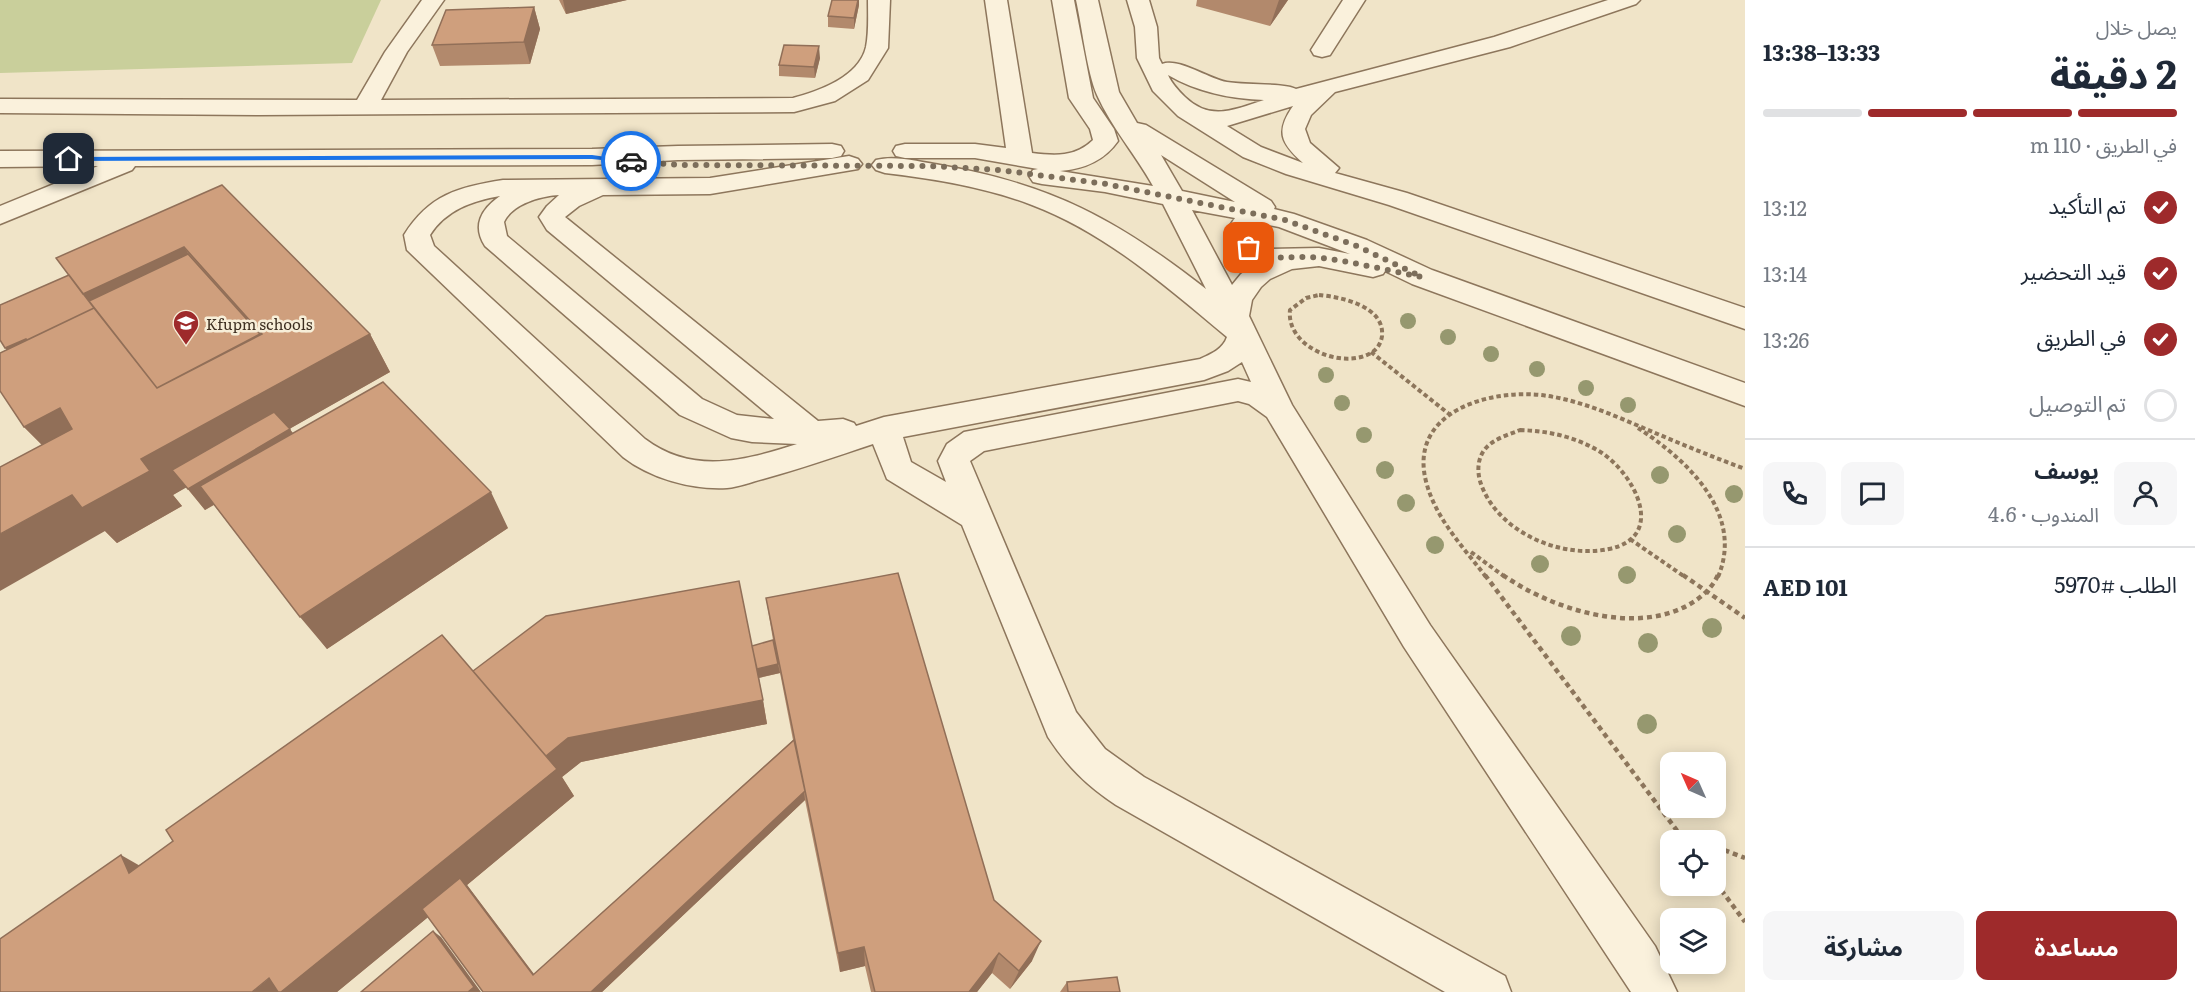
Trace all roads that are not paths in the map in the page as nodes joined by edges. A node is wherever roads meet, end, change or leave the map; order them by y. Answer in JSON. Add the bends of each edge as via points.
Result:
{"nodes":[{"id":1,"x":433,"y":0,"type":"edge"},
{"id":2,"x":879,"y":0,"type":"edge"},
{"id":3,"x":996,"y":0,"type":"edge"},
{"id":4,"x":1063,"y":0,"type":"edge"},
{"id":5,"x":1087,"y":0,"type":"edge"},
{"id":6,"x":1138,"y":0,"type":"edge"},
{"id":7,"x":1354,"y":0,"type":"edge"},
{"id":8,"x":1629,"y":0,"type":"edge"},
{"id":9,"x":1146,"y":27,"type":"junction"},
{"id":10,"x":1322,"y":50,"type":"dead end"},
{"id":11,"x":1172,"y":68,"type":"junction"},
{"id":12,"x":1329,"y":86,"type":"junction"},
{"id":13,"x":0,"y":105,"type":"edge"},
{"id":14,"x":365,"y":107,"type":"junction"},
{"id":15,"x":1186,"y":111,"type":"junction"},
{"id":16,"x":1232,"y":118,"type":"junction"},
{"id":17,"x":1124,"y":119,"type":"junction"},
{"id":18,"x":592,"y":157,"type":"junction"},
{"id":19,"x":139,"y":158,"type":"junction"},
{"id":20,"x":1020,"y":158,"type":"junction"},
{"id":21,"x":0,"y":159,"type":"edge"},
{"id":22,"x":849,"y":164,"type":"junction"},
{"id":23,"x":885,"y":165,"type":"junction"},
{"id":24,"x":1326,"y":168,"type":"junction"},
{"id":25,"x":610,"y":187,"type":"junction"},
{"id":26,"x":547,"y":188,"type":"junction"},
{"id":27,"x":1173,"y":198,"type":"junction"},
{"id":28,"x":1398,"y":199,"type":"junction"},
{"id":29,"x":0,"y":216,"type":"edge"},
{"id":30,"x":1271,"y":217,"type":"junction"},
{"id":31,"x":1299,"y":258,"type":"junction"},
{"id":32,"x":1422,"y":277,"type":"junction"},
{"id":33,"x":1745,"y":319,"type":"edge"},
{"id":34,"x":1239,"y":326,"type":"junction"},
{"id":35,"x":1745,"y":395,"type":"edge"},
{"id":36,"x":1278,"y":409,"type":"junction"},
{"id":37,"x":884,"y":429,"type":"junction"},
{"id":38,"x":812,"y":433,"type":"junction"},
{"id":39,"x":975,"y":516,"type":"junction"},
{"id":40,"x":1489,"y":992,"type":"edge"},
{"id":41,"x":1655,"y":992,"type":"edge"}],
"edges":[{"from":1,"to":14,"type":"street","via":[[396,52]]},
{"from":2,"to":14,"type":"street","via":[[877,48],[860,75],[827,96],[794,105]]},
{"from":3,"to":20,"type":"street"},
{"from":4,"to":20,"type":"street","via":[[1081,98],[1105,132],[1106,141],[1099,152],[1071,162]]},
{"from":5,"to":17,"type":"street","via":[[1107,92]]},
{"from":6,"to":9,"type":"street"},
{"from":7,"to":10,"type":"street"},
{"from":8,"to":12,"type":"street","via":[[1502,42]]},
{"from":9,"to":11,"type":"street"},
{"from":9,"to":15,"type":"street","via":[[1148,58],[1154,73],[1161,86]]},
{"from":11,"to":12,"type":"street","via":[[1199,81],[1248,92]]},
{"from":11,"to":16,"type":"street"},
{"from":12,"to":16,"type":"street"},
{"from":12,"to":24,"type":"street","via":[[1300,111],[1293,131],[1300,148]]},
{"from":13,"to":14,"type":"street"},
{"from":15,"to":16,"type":"street","via":[[1216,120]]},
{"from":15,"to":28,"type":"street","via":[[1263,157]]},
{"from":16,"to":24,"type":"street","via":[[1287,151]]},
{"from":17,"to":27,"type":"street"},
{"from":17,"to":30,"type":"street"},
{"from":18,"to":19,"type":"street"},
{"from":18,"to":20,"type":"street","via":[[940,150]]},
{"from":18,"to":22,"type":"street","via":[[679,165]]},
{"from":19,"to":21,"type":"street"},
{"from":19,"to":29,"type":"street"},
{"from":22,"to":23,"type":"street"},
{"from":22,"to":25,"type":"street","via":[[710,186]]},
{"from":23,"to":27,"type":"street","via":[[1000,170],[1106,184]]},
{"from":23,"to":34,"type":"street","via":[[990,182],[1063,208],[1136,249]]},
{"from":24,"to":28,"type":"street"},
{"from":25,"to":26,"type":"street"},
{"from":25,"to":38,"type":"street","via":[[558,207],[552,217],[556,224]]},
{"from":26,"to":37,"type":"street","via":[[479,191],[446,204],[425,220],[417,235],[421,250],[651,461],[701,474],[728,475]]},
{"from":26,"to":38,"type":"street","via":[[522,195],[496,212],[489,231],[495,240],[692,407],[731,426]]},
{"from":27,"to":30,"type":"street"},
{"from":27,"to":34,"type":"street"},
{"from":28,"to":33,"type":"street"},
{"from":30,"to":31,"type":"street","via":[[1248,219],[1239,232],[1242,241],[1258,255]]},
{"from":30,"to":32,"type":"street","via":[[1357,246]]},
{"from":31,"to":32,"type":"street","via":[[1319,257]]},
{"from":31,"to":34,"type":"street","via":[[1262,272],[1248,283],[1238,299]]},
{"from":32,"to":35,"type":"street"},
{"from":34,"to":36,"type":"street"},
{"from":34,"to":37,"type":"street","via":[[1240,345],[1232,356],[1204,369]]},
{"from":36,"to":39,"type":"street","via":[[1259,396],[1238,390],[975,441],[958,453],[954,461]]},
{"from":36,"to":41,"type":"street","via":[[1417,636],[1639,962]]},
{"from":37,"to":38,"type":"street"},
{"from":37,"to":39,"type":"street","via":[[898,470]]},
{"from":39,"to":40,"type":"street","via":[[1062,724],[1079,752],[1100,773]]}]}
